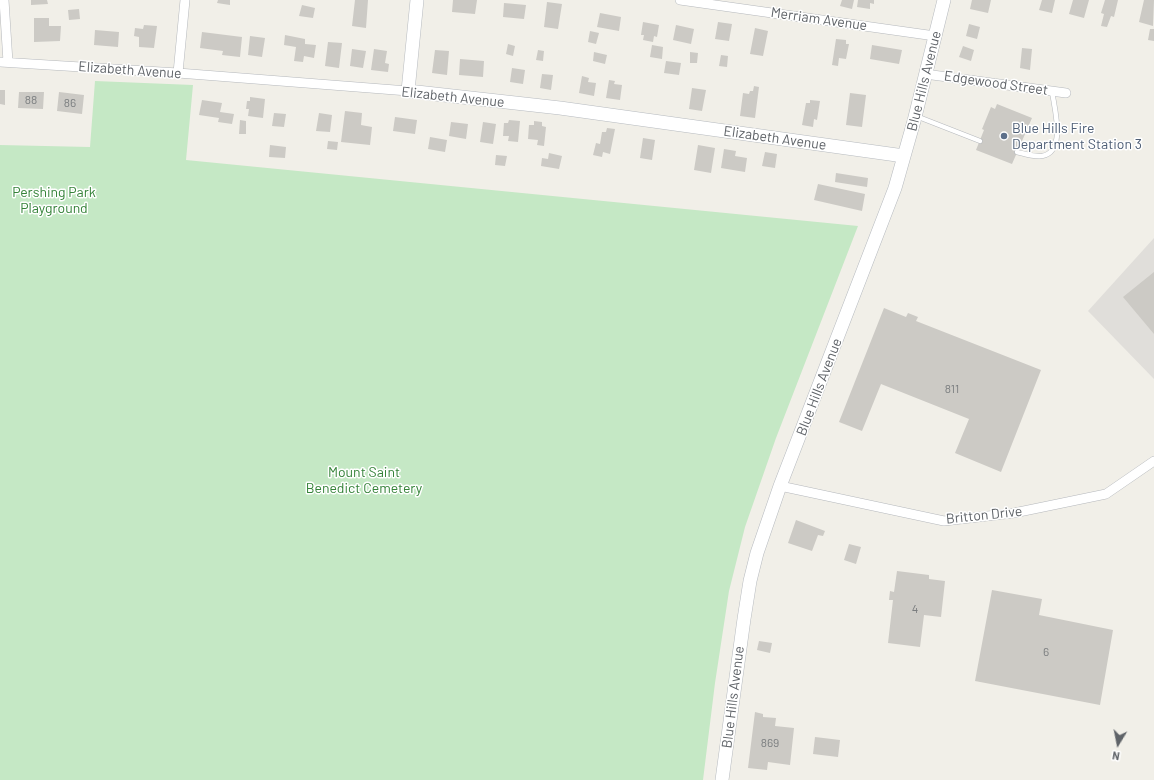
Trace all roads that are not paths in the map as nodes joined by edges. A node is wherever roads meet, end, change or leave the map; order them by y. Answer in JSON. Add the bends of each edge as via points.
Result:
{"nodes":[{"id":1,"x":4,"y":0,"type":"edge"},
{"id":2,"x":185,"y":0,"type":"edge"},
{"id":3,"x":417,"y":0,"type":"edge"},
{"id":4,"x":680,"y":0,"type":"edge"},
{"id":5,"x":944,"y":0,"type":"edge"},
{"id":6,"x":935,"y":36,"type":"junction"},
{"id":7,"x":4,"y":62,"type":"edge"},
{"id":8,"x":178,"y":73,"type":"junction"},
{"id":9,"x":925,"y":74,"type":"junction"},
{"id":10,"x":408,"y":91,"type":"junction"},
{"id":11,"x":1052,"y":91,"type":"junction"},
{"id":12,"x":1066,"y":93,"type":"dead end"},
{"id":13,"x":915,"y":116,"type":"junction"},
{"id":14,"x":980,"y":141,"type":"dead end"},
{"id":15,"x":1017,"y":152,"type":"dead end"},
{"id":16,"x":904,"y":156,"type":"junction"},
{"id":17,"x":1154,"y":461,"type":"edge"},
{"id":18,"x":780,"y":486,"type":"junction"},
{"id":19,"x":722,"y":780,"type":"edge"}],
"edges":[{"from":1,"to":7,"type":"street"},
{"from":2,"to":8,"type":"street"},
{"from":3,"to":10,"type":"main road"},
{"from":4,"to":6,"type":"street","name":"Merriam Avenue"},
{"from":5,"to":6,"type":"main road","name":"Blue Hills Avenue"},
{"from":6,"to":9,"type":"main road","name":"Blue Hills Avenue"},
{"from":7,"to":8,"type":"street","name":"Elizabeth Avenue"},
{"from":8,"to":10,"type":"street","name":"Elizabeth Avenue"},
{"from":9,"to":11,"type":"street","name":"Edgewood Street"},
{"from":9,"to":13,"type":"main road","name":"Blue Hills Avenue"},
{"from":10,"to":16,"type":"main road","name":"Elizabeth Avenue","via":[[568,109]]},
{"from":11,"to":12,"type":"street","name":"Edgewood Street"},
{"from":11,"to":15,"type":"lane","via":[[1057,132],[1052,152],[1043,156]]},
{"from":13,"to":14,"type":"lane"},
{"from":13,"to":16,"type":"main road","name":"Blue Hills Avenue"},
{"from":16,"to":18,"type":"main road","name":"Blue Hills Avenue","via":[[888,208]]},
{"from":17,"to":18,"type":"street","name":"Britton Drive","via":[[1106,494],[1014,513],[944,521]]},
{"from":18,"to":19,"type":"main road","name":"Blue Hills Avenue","via":[[750,581]]}]}
